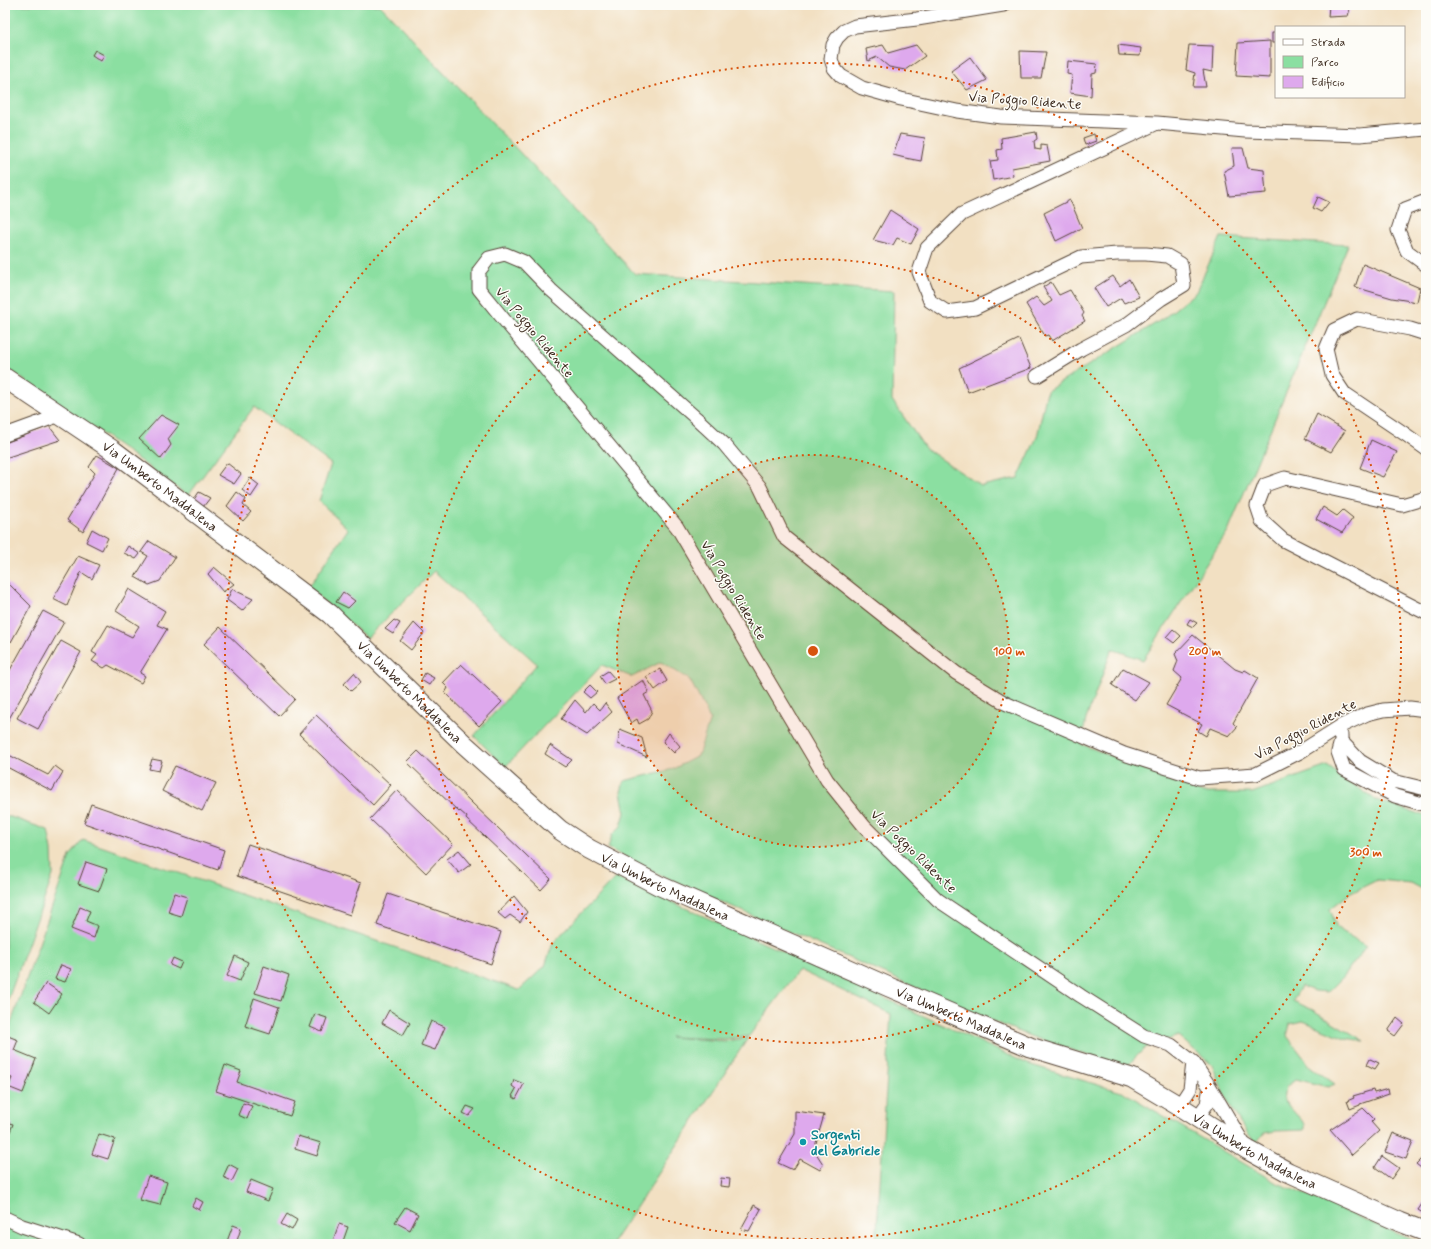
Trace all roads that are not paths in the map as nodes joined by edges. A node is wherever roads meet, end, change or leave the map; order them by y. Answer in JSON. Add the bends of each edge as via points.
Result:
{"nodes":[{"id":1,"x":1003,"y":5,"type":"edge"},
{"id":2,"x":1157,"y":124,"type":"junction"},
{"id":3,"x":1426,"y":129,"type":"edge"},
{"id":4,"x":1426,"y":201,"type":"edge"},
{"id":5,"x":1426,"y":265,"type":"edge"},
{"id":6,"x":1426,"y":334,"type":"edge"},
{"id":7,"x":1037,"y":376,"type":"dead end"},
{"id":8,"x":5,"y":378,"type":"edge"},
{"id":9,"x":60,"y":415,"type":"junction"},
{"id":10,"x":5,"y":435,"type":"edge"},
{"id":11,"x":1426,"y":449,"type":"edge"},
{"id":12,"x":1426,"y":498,"type":"edge"},
{"id":13,"x":1426,"y":613,"type":"edge"},
{"id":14,"x":1426,"y":710,"type":"edge"},
{"id":15,"x":1341,"y":726,"type":"junction"},
{"id":16,"x":1341,"y":741,"type":"junction"},
{"id":17,"x":1426,"y":790,"type":"edge"},
{"id":18,"x":1426,"y":804,"type":"edge"},
{"id":19,"x":1193,"y":1062,"type":"junction"},
{"id":20,"x":1210,"y":1087,"type":"junction"},
{"id":21,"x":1179,"y":1106,"type":"junction"},
{"id":22,"x":1197,"y":1118,"type":"junction"},
{"id":23,"x":1248,"y":1150,"type":"junction"},
{"id":24,"x":5,"y":1218,"type":"edge"},
{"id":25,"x":1426,"y":1232,"type":"edge"},
{"id":26,"x":79,"y":1244,"type":"edge"}],
"edges":[{"from":1,"to":2,"type":"street","name":"Via Poggio Ridente","via":[[855,26],[844,31],[833,45],[831,59],[834,68],[841,76],[862,88],[957,111],[1001,117]]},
{"from":2,"to":3,"type":"street","name":"Via Poggio Ridente","via":[[1360,135]]},
{"from":2,"to":7,"type":"street","via":[[962,214],[927,248],[919,272],[930,301],[947,312],[975,308],[1081,258],[1146,254],[1167,256],[1181,264],[1184,285],[1126,324]]},
{"from":4,"to":5,"type":"street","via":[[1405,209],[1398,230],[1407,251]]},
{"from":6,"to":11,"type":"street","via":[[1357,319],[1334,330],[1326,349],[1332,375],[1344,393]]},
{"from":8,"to":9,"type":"street","name":"Via Umberto Maddalena"},
{"from":9,"to":10,"type":"street"},
{"from":9,"to":21,"type":"street","name":"Via Umberto Maddalena","via":[[114,451],[330,614],[464,744],[560,830],[589,849],[658,885],[889,987],[1030,1046],[1132,1078]]},
{"from":12,"to":13,"type":"street","via":[[1402,505],[1285,478],[1265,485],[1257,506],[1262,522],[1283,540]]},
{"from":14,"to":15,"type":"street","name":"Via Poggio Ridente","via":[[1383,710]]},
{"from":15,"to":16,"type":"street"},
{"from":15,"to":19,"type":"street","name":"Via Poggio Ridente","via":[[1300,752],[1256,774],[1199,778],[1124,754],[1005,703],[956,673],[784,537],[760,488],[724,444],[551,290],[524,262],[505,254],[489,258],[479,271],[479,289],[678,527],[827,780],[864,826],[938,900],[1081,996],[1144,1036],[1171,1045]]},
{"from":16,"to":17,"type":"street","via":[[1360,761],[1394,781]]},
{"from":16,"to":18,"type":"street","via":[[1338,752],[1344,769],[1395,796]]},
{"from":19,"to":20,"type":"street","name":"Via Poggio Ridente"},
{"from":19,"to":21,"type":"street","via":[[1190,1089]]},
{"from":20,"to":22,"type":"street","via":[[1207,1104]]},
{"from":20,"to":23,"type":"street","name":"Via Poggio Ridente"},
{"from":21,"to":22,"type":"street","name":"Via Umberto Maddalena"},
{"from":22,"to":23,"type":"street","name":"Via Umberto Maddalena"},
{"from":23,"to":25,"type":"street","name":"Via Umberto Maddalena","via":[[1288,1172]]},
{"from":24,"to":26,"type":"street"}]}
